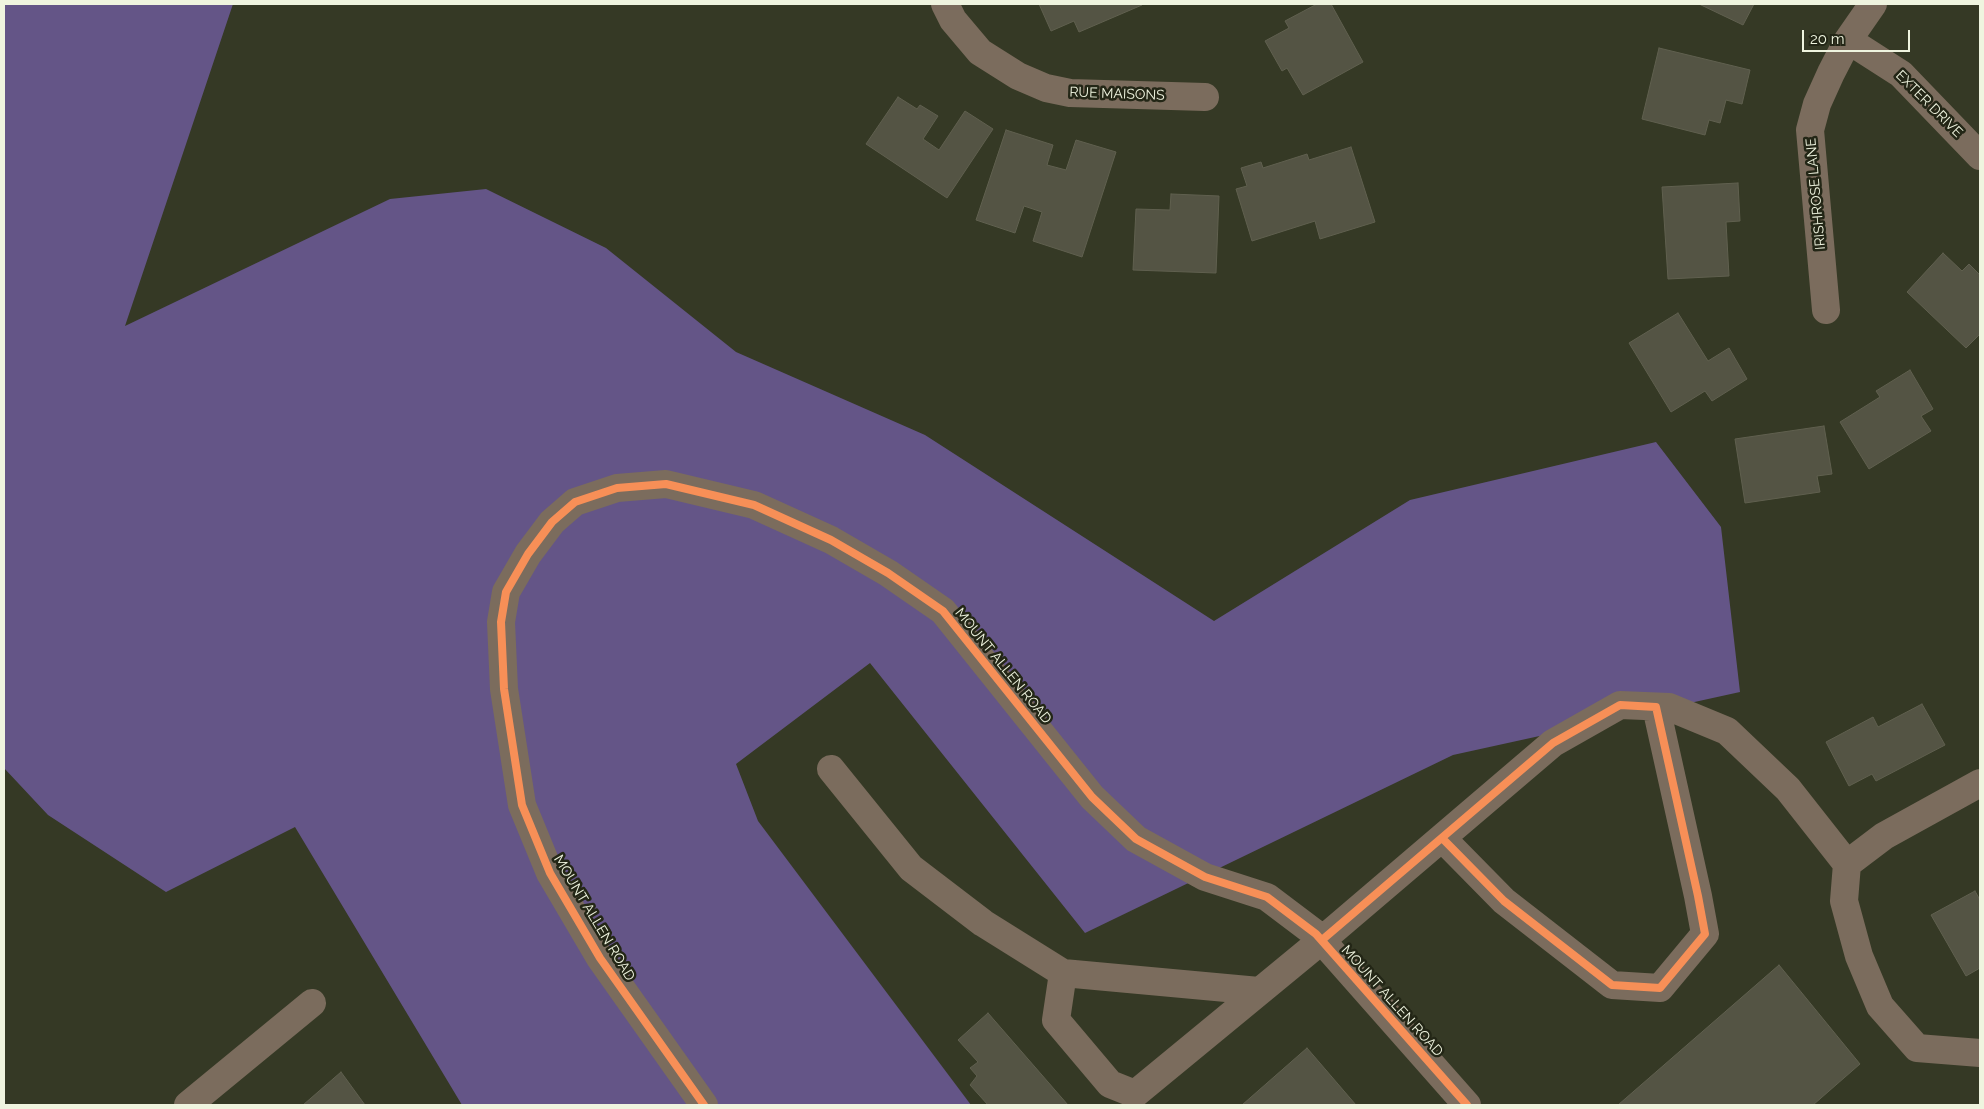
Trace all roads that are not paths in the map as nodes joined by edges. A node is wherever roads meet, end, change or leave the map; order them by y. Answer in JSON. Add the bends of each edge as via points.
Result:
{"nodes":[{"id":1,"x":945,"y":4,"type":"edge"},
{"id":2,"x":1873,"y":4,"type":"edge"},
{"id":3,"x":1848,"y":40,"type":"junction"},
{"id":4,"x":1205,"y":97,"type":"dead end"},
{"id":5,"x":1980,"y":156,"type":"edge"},
{"id":6,"x":1826,"y":310,"type":"dead end"},
{"id":7,"x":1656,"y":707,"type":"junction"},
{"id":8,"x":831,"y":769,"type":"dead end"},
{"id":9,"x":1980,"y":783,"type":"edge"},
{"id":10,"x":1442,"y":838,"type":"junction"},
{"id":11,"x":1847,"y":864,"type":"junction"},
{"id":12,"x":1322,"y":940,"type":"junction"},
{"id":13,"x":1063,"y":973,"type":"junction"},
{"id":14,"x":1259,"y":991,"type":"junction"},
{"id":15,"x":312,"y":1003,"type":"dead end"},
{"id":16,"x":1980,"y":1053,"type":"edge"},
{"id":17,"x":188,"y":1105,"type":"edge"},
{"id":18,"x":704,"y":1105,"type":"edge"},
{"id":19,"x":1467,"y":1105,"type":"edge"}],
"edges":[{"from":1,"to":4,"type":"street","name":"RUE MAISONS","via":[[953,20],[980,52],[1018,76],[1046,88],[1070,93]]},
{"from":2,"to":3,"type":"street","name":"IRISHROSE LANE"},
{"from":3,"to":5,"type":"street","name":"EXTER DRIVE","via":[[1902,74]]},
{"from":3,"to":6,"type":"street","name":"IRISHROSE LANE","via":[[1817,104],[1810,130]]},
{"from":7,"to":10,"type":"street","via":[[1620,705],[1553,743]]},
{"from":7,"to":10,"type":"street","via":[[1704,934],[1660,988],[1612,985],[1504,902]]},
{"from":7,"to":11,"type":"street","via":[[1669,707],[1726,731],[1788,788]]},
{"from":8,"to":13,"type":"street","via":[[911,868],[983,923]]},
{"from":9,"to":11,"type":"street","via":[[1884,836]]},
{"from":10,"to":12,"type":"street"},
{"from":11,"to":16,"type":"street","via":[[1844,901],[1859,956],[1880,1006],[1917,1048]]},
{"from":12,"to":14,"type":"street"},
{"from":12,"to":18,"type":"street","name":"MOUNT ALLEN ROAD","via":[[1267,897],[1205,876],[1136,840],[1092,797],[943,611],[888,573],[831,540],[754,505],[666,484],[617,488],[575,502],[552,522],[506,592],[501,622],[504,690],[522,806],[550,872],[600,958]]},
{"from":12,"to":19,"type":"street","name":"MOUNT ALLEN ROAD"},
{"from":13,"to":14,"type":"street"},
{"from":13,"to":14,"type":"street","via":[[1056,1020],[1110,1084],[1135,1094]]},
{"from":15,"to":17,"type":"street"}]}
